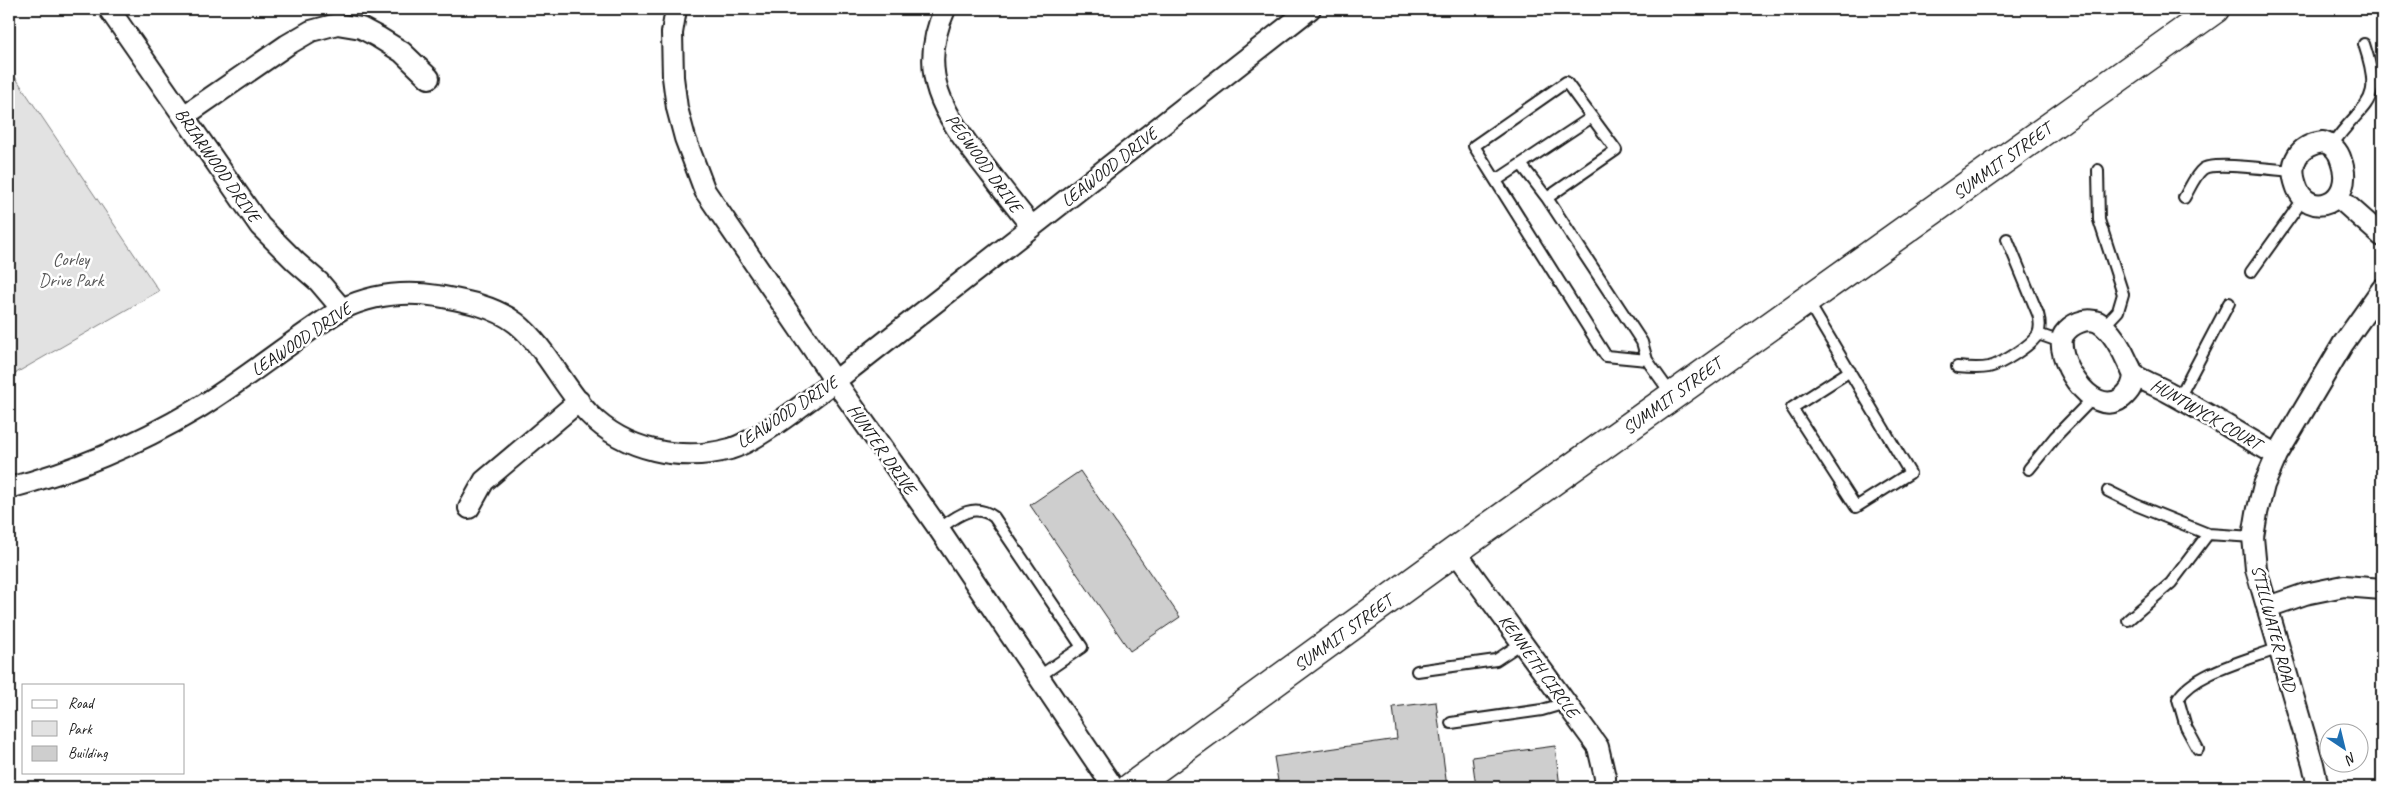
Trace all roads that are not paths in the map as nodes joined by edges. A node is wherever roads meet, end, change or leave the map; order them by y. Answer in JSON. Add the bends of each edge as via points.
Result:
{"nodes":[{"id":1,"x":109,"y":9,"type":"edge"},
{"id":2,"x":676,"y":9,"type":"edge"},
{"id":3,"x":945,"y":9,"type":"edge"},
{"id":4,"x":1310,"y":9,"type":"edge"},
{"id":5,"x":2215,"y":9,"type":"edge"},
{"id":6,"x":2364,"y":44,"type":"dead end"},
{"id":7,"x":430,"y":78,"type":"dead end"},
{"id":8,"x":184,"y":116,"type":"junction"},
{"id":9,"x":1592,"y":117,"type":"junction"},
{"id":10,"x":2332,"y":145,"type":"junction"},
{"id":11,"x":1521,"y":164,"type":"junction"},
{"id":12,"x":2098,"y":170,"type":"dead end"},
{"id":13,"x":2292,"y":171,"type":"junction"},
{"id":14,"x":1496,"y":180,"type":"junction"},
{"id":15,"x":2338,"y":197,"type":"junction"},
{"id":16,"x":1547,"y":198,"type":"junction"},
{"id":17,"x":2184,"y":198,"type":"dead end"},
{"id":18,"x":2304,"y":198,"type":"junction"},
{"id":19,"x":1032,"y":227,"type":"junction"},
{"id":20,"x":2382,"y":236,"type":"edge"},
{"id":21,"x":2007,"y":239,"type":"dead end"},
{"id":22,"x":2251,"y":272,"type":"dead end"},
{"id":23,"x":2382,"y":290,"type":"edge"},
{"id":24,"x":1807,"y":300,"type":"junction"},
{"id":25,"x":2229,"y":304,"type":"dead end"},
{"id":26,"x":342,"y":308,"type":"junction"},
{"id":27,"x":2104,"y":326,"type":"junction"},
{"id":28,"x":2038,"y":334,"type":"junction"},
{"id":29,"x":2061,"y":342,"type":"junction"},
{"id":30,"x":1647,"y":360,"type":"junction"},
{"id":31,"x":1957,"y":367,"type":"dead end"},
{"id":32,"x":1850,"y":371,"type":"junction"},
{"id":33,"x":2134,"y":376,"type":"junction"},
{"id":34,"x":834,"y":381,"type":"junction"},
{"id":35,"x":1672,"y":396,"type":"junction"},
{"id":36,"x":2178,"y":398,"type":"junction"},
{"id":37,"x":2092,"y":399,"type":"junction"},
{"id":38,"x":579,"y":401,"type":"junction"},
{"id":39,"x":2277,"y":455,"type":"junction"},
{"id":40,"x":2029,"y":469,"type":"dead end"},
{"id":41,"x":9,"y":488,"type":"edge"},
{"id":42,"x":2108,"y":491,"type":"dead end"},
{"id":43,"x":470,"y":508,"type":"dead end"},
{"id":44,"x":939,"y":529,"type":"junction"},
{"id":45,"x":2208,"y":534,"type":"junction"},
{"id":46,"x":2253,"y":537,"type":"junction"},
{"id":47,"x":1455,"y":551,"type":"junction"},
{"id":48,"x":2382,"y":589,"type":"edge"},
{"id":49,"x":2268,"y":607,"type":"junction"},
{"id":50,"x":2128,"y":620,"type":"dead end"},
{"id":51,"x":1522,"y":643,"type":"junction"},
{"id":52,"x":2279,"y":648,"type":"junction"},
{"id":53,"x":1417,"y":672,"type":"dead end"},
{"id":54,"x":1038,"y":676,"type":"junction"},
{"id":55,"x":1566,"y":703,"type":"junction"},
{"id":56,"x":1451,"y":723,"type":"dead end"},
{"id":57,"x":2198,"y":749,"type":"dead end"},
{"id":58,"x":1114,"y":787,"type":"edge"},
{"id":59,"x":1131,"y":787,"type":"edge"},
{"id":60,"x":1605,"y":787,"type":"edge"},
{"id":61,"x":2318,"y":787,"type":"edge"}],
"edges":[{"from":1,"to":8,"type":"street","name":"BRIARWOOD DRIVE"},
{"from":2,"to":34,"type":"street","name":"HUNTER DRIVE","via":[[672,34],[673,77],[677,108],[696,170],[721,215]]},
{"from":3,"to":19,"type":"street","name":"PEGWOOD DRIVE","via":[[938,23],[934,49],[934,78],[941,100],[950,121]]},
{"from":4,"to":19,"type":"street","name":"LEAWOOD DRIVE"},
{"from":5,"to":24,"type":"main road","name":"SUMMIT STREET"},
{"from":6,"to":10,"type":"lane","via":[[2373,72],[2373,95]]},
{"from":7,"to":8,"type":"street","via":[[402,52],[378,37],[361,28],[338,24],[311,31],[287,45]]},
{"from":8,"to":26,"type":"street","name":"BRIARWOOD DRIVE","via":[[260,226]]},
{"from":9,"to":11,"type":"lane"},
{"from":9,"to":14,"type":"lane","via":[[1566,82],[1474,146]]},
{"from":9,"to":16,"type":"lane","via":[[1616,150]]},
{"from":10,"to":13,"type":"street","via":[[2323,142],[2305,146],[2299,152]]},
{"from":10,"to":15,"type":"street","via":[[2339,154],[2345,175],[2345,186]]},
{"from":11,"to":14,"type":"lane"},
{"from":11,"to":16,"type":"lane"},
{"from":12,"to":27,"type":"lane","via":[[2099,220],[2123,294],[2118,311]]},
{"from":13,"to":17,"type":"lane","via":[[2206,167]]},
{"from":13,"to":18,"type":"street","via":[[2296,188]]},
{"from":14,"to":30,"type":"lane","via":[[1606,356]]},
{"from":15,"to":18,"type":"street","via":[[2322,204]]},
{"from":15,"to":20,"type":"street"},
{"from":16,"to":30,"type":"lane","via":[[1642,342]]},
{"from":18,"to":22,"type":"lane"},
{"from":19,"to":34,"type":"street","name":"LEAWOOD DRIVE"},
{"from":21,"to":28,"type":"lane","via":[[2038,314]]},
{"from":23,"to":39,"type":"street","name":"STILLWATER ROAD","via":[[2333,359]]},
{"from":24,"to":32,"type":"lane"},
{"from":24,"to":35,"type":"main road","name":"SUMMIT STREET"},
{"from":25,"to":36,"type":"lane"},
{"from":26,"to":38,"type":"street","name":"LEAWOOD DRIVE","via":[[363,299],[394,294],[427,294],[490,309],[514,322],[531,337]]},
{"from":26,"to":41,"type":"street","name":"LEAWOOD DRIVE","via":[[196,409],[156,432],[49,478]]},
{"from":27,"to":29,"type":"street","via":[[2094,321],[2078,323],[2069,328]]},
{"from":27,"to":33,"type":"street","name":"HUNTWYCK COURT"},
{"from":28,"to":29,"type":"lane"},
{"from":28,"to":31,"type":"lane","via":[[2015,354],[1990,367]]},
{"from":29,"to":37,"type":"street","via":[[2066,363]]},
{"from":30,"to":35,"type":"lane"},
{"from":32,"to":32,"type":"lane","via":[[1910,472],[1856,507],[1792,408]]},
{"from":33,"to":36,"type":"street","name":"HUNTWYCK COURT"},
{"from":33,"to":37,"type":"street","name":"HUNTWYCK COURT","via":[[2133,385],[2119,400],[2110,404]]},
{"from":34,"to":38,"type":"street","name":"LEAWOOD DRIVE","via":[[764,431],[732,448],[701,454],[645,448],[621,437],[590,415]]},
{"from":34,"to":44,"type":"street","name":"HUNTER DRIVE"},
{"from":35,"to":47,"type":"main road","name":"SUMMIT STREET"},
{"from":36,"to":39,"type":"street","name":"HUNTWYCK COURT"},
{"from":37,"to":40,"type":"lane"},
{"from":38,"to":43,"type":"street","via":[[484,481]]},
{"from":39,"to":46,"type":"street","name":"STILLWATER ROAD","via":[[2264,485]]},
{"from":42,"to":45,"type":"lane"},
{"from":44,"to":54,"type":"street","name":"HUNTER DRIVE"},
{"from":44,"to":54,"type":"lane","via":[[963,512],[975,509],[994,517],[1082,647]]},
{"from":45,"to":46,"type":"lane"},
{"from":45,"to":50,"type":"lane","via":[[2171,583]]},
{"from":46,"to":49,"type":"street","name":"STILLWATER ROAD","via":[[2256,569]]},
{"from":47,"to":51,"type":"street","name":"KENNETH CIRCLE"},
{"from":47,"to":59,"type":"main road","name":"SUMMIT STREET"},
{"from":48,"to":49,"type":"street","via":[[2344,586],[2305,594]]},
{"from":49,"to":52,"type":"street","name":"STILLWATER ROAD"},
{"from":51,"to":53,"type":"lane","via":[[1496,660]]},
{"from":51,"to":55,"type":"street","name":"KENNETH CIRCLE"},
{"from":52,"to":57,"type":"lane","via":[[2200,679],[2182,693],[2178,700],[2179,709]]},
{"from":52,"to":61,"type":"street","name":"STILLWATER ROAD"},
{"from":54,"to":58,"type":"street","name":"HUNTER DRIVE"},
{"from":55,"to":56,"type":"lane","via":[[1542,710]]},
{"from":55,"to":60,"type":"street","name":"KENNETH CIRCLE","via":[[1598,747]]}]}
